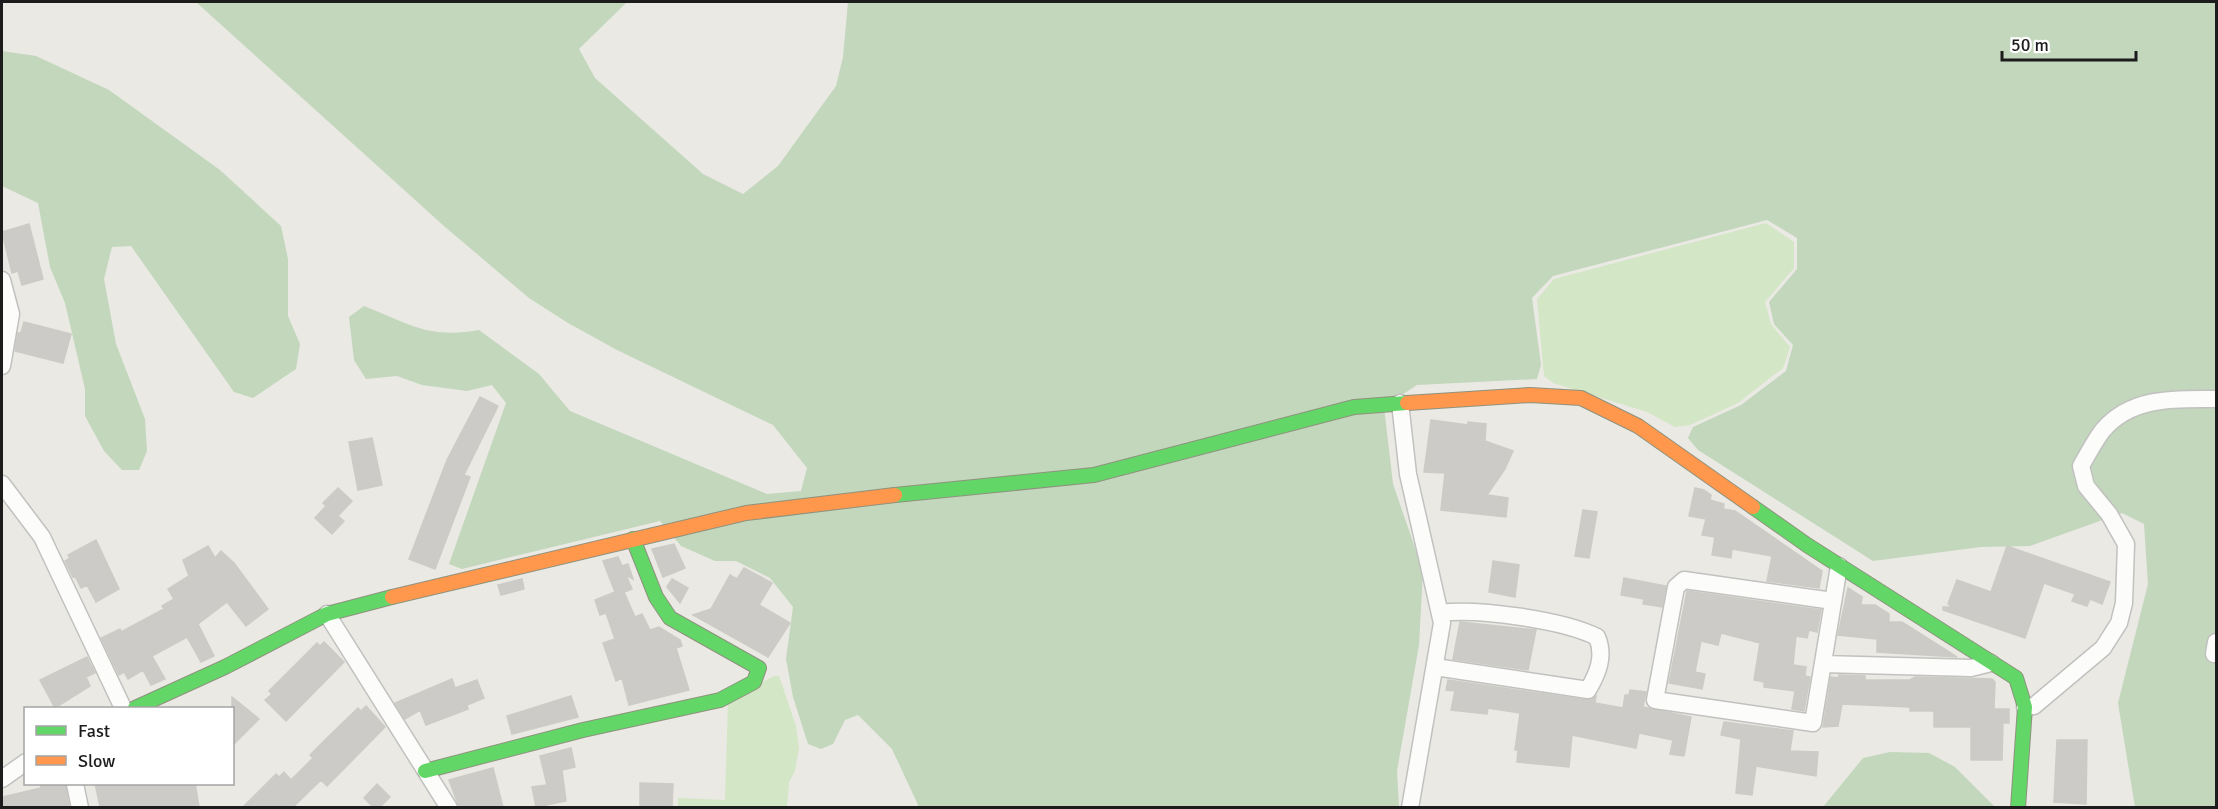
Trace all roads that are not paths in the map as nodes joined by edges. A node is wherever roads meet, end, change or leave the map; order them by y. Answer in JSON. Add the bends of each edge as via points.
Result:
{"nodes":[{"id":1,"x":2,"y":280,"type":"edge"},
{"id":2,"x":2,"y":366,"type":"edge"},
{"id":3,"x":2217,"y":399,"type":"edge"},
{"id":4,"x":1400,"y":403,"type":"junction"},
{"id":5,"x":2,"y":484,"type":"edge"},
{"id":6,"x":633,"y":540,"type":"junction"},
{"id":7,"x":1839,"y":566,"type":"junction"},
{"id":8,"x":1833,"y":601,"type":"junction"},
{"id":9,"x":1440,"y":613,"type":"junction"},
{"id":10,"x":327,"y":614,"type":"junction"},
{"id":11,"x":1991,"y":663,"type":"junction"},
{"id":12,"x":1822,"y":664,"type":"junction"},
{"id":13,"x":1435,"y":667,"type":"junction"},
{"id":14,"x":123,"y":707,"type":"edge"},
{"id":15,"x":137,"y":707,"type":"edge"},
{"id":16,"x":2025,"y":707,"type":"junction"},
{"id":17,"x":24,"y":763,"type":"edge"},
{"id":18,"x":425,"y":771,"type":"junction"},
{"id":19,"x":2,"y":779,"type":"edge"},
{"id":20,"x":75,"y":785,"type":"edge"},
{"id":21,"x":80,"y":807,"type":"edge"},
{"id":22,"x":449,"y":807,"type":"edge"},
{"id":23,"x":1410,"y":807,"type":"edge"},
{"id":24,"x":2018,"y":807,"type":"edge"}],
"edges":[{"from":1,"to":2,"type":"street","via":[[11,314]]},
{"from":3,"to":16,"type":"street","via":[[2158,399],[2131,409],[2104,429],[2092,447],[2081,466],[2086,486],[2109,514],[2126,544],[2120,622],[2103,648],[2034,706]]},
{"from":4,"to":6,"type":"street","via":[[1354,407],[1094,475],[746,513]]},
{"from":4,"to":7,"type":"street","via":[[1530,394],[1581,398],[1638,426]]},
{"from":4,"to":9,"type":"street","via":[[1408,474]]},
{"from":5,"to":14,"type":"street","via":[[42,537]]},
{"from":6,"to":10,"type":"street"},
{"from":6,"to":18,"type":"street","via":[[656,597],[670,618],[759,668],[754,682],[720,700]]},
{"from":7,"to":8,"type":"street"},
{"from":7,"to":11,"type":"street"},
{"from":8,"to":12,"type":"street"},
{"from":8,"to":12,"type":"street","via":[[1684,579],[1676,587],[1655,700],[1813,723]]},
{"from":9,"to":13,"type":"street"},
{"from":9,"to":13,"type":"street","via":[[1496,615],[1582,630],[1597,637],[1601,658],[1588,690]]},
{"from":10,"to":15,"type":"street"},
{"from":10,"to":18,"type":"street"},
{"from":11,"to":12,"type":"street","via":[[1971,668]]},
{"from":11,"to":16,"type":"street","via":[[2016,678]]},
{"from":13,"to":23,"type":"street"},
{"from":16,"to":24,"type":"street"},
{"from":17,"to":19,"type":"street"},
{"from":18,"to":22,"type":"street"},
{"from":20,"to":21,"type":"street"}]}
